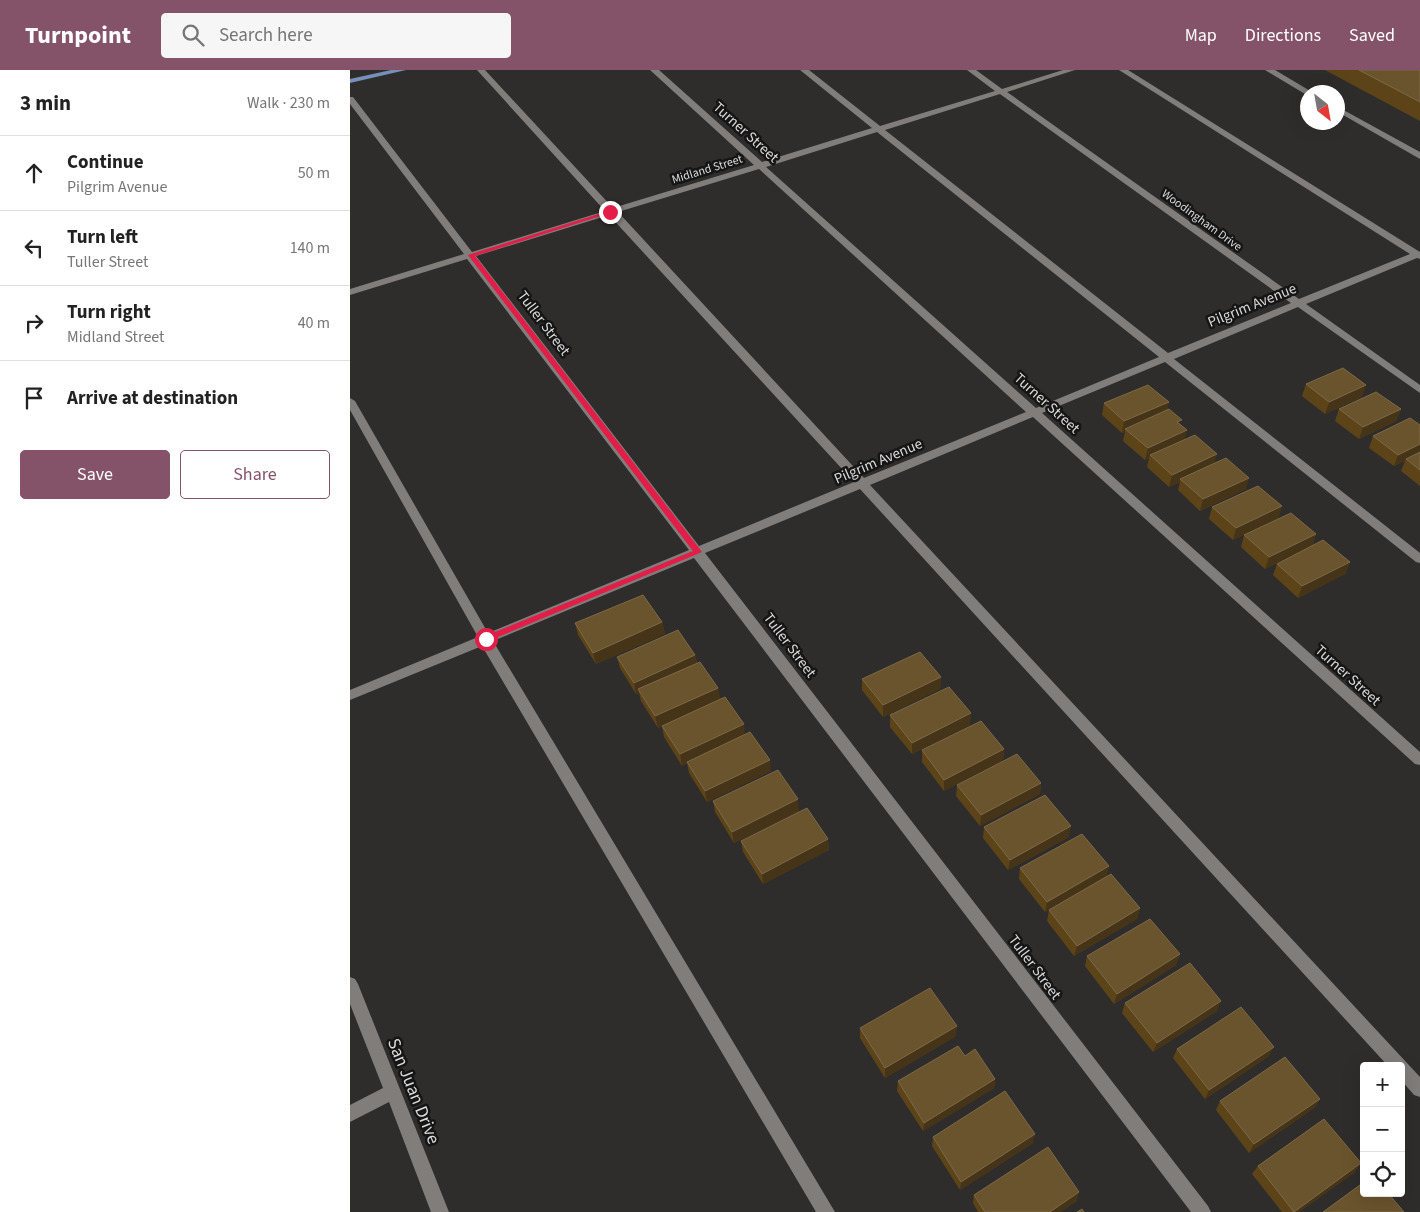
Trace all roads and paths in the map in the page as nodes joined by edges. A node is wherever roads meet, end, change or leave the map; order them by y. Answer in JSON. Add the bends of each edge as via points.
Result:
{"nodes":[{"id":1,"x":402,"y":70,"type":"edge"},
{"id":2,"x":481,"y":70,"type":"edge"},
{"id":3,"x":654,"y":70,"type":"edge"},
{"id":4,"x":804,"y":70,"type":"edge"},
{"id":5,"x":971,"y":70,"type":"edge"},
{"id":6,"x":1071,"y":70,"type":"edge"},
{"id":7,"x":1123,"y":70,"type":"edge"},
{"id":8,"x":1269,"y":70,"type":"edge"},
{"id":9,"x":350,"y":81,"type":"edge"},
{"id":10,"x":1300,"y":87,"type":"edge"},
{"id":11,"x":1002,"y":91,"type":"junction"},
{"id":12,"x":350,"y":99,"type":"edge"},
{"id":13,"x":1345,"y":113,"type":"edge"},
{"id":14,"x":880,"y":129,"type":"junction"},
{"id":15,"x":1420,"y":156,"type":"edge"},
{"id":16,"x":761,"y":166,"type":"junction"},
{"id":17,"x":610,"y":212,"type":"junction"},
{"id":18,"x":471,"y":255,"type":"junction"},
{"id":19,"x":1419,"y":255,"type":"edge"},
{"id":20,"x":350,"y":292,"type":"edge"},
{"id":21,"x":1296,"y":304,"type":"junction"},
{"id":22,"x":1166,"y":357,"type":"junction"},
{"id":23,"x":1420,"y":390,"type":"edge"},
{"id":24,"x":350,"y":400,"type":"edge"},
{"id":25,"x":1034,"y":412,"type":"junction"},
{"id":26,"x":863,"y":483,"type":"junction"},
{"id":27,"x":698,"y":552,"type":"junction"},
{"id":28,"x":1420,"y":559,"type":"edge"},
{"id":29,"x":486,"y":639,"type":"junction"},
{"id":30,"x":350,"y":695,"type":"edge"},
{"id":31,"x":1420,"y":760,"type":"edge"},
{"id":32,"x":350,"y":984,"type":"edge"},
{"id":33,"x":1395,"y":1062,"type":"edge"},
{"id":34,"x":1405,"y":1072,"type":"edge"},
{"id":35,"x":1420,"y":1089,"type":"edge"},
{"id":36,"x":392,"y":1092,"type":"junction"},
{"id":37,"x":350,"y":1114,"type":"edge"},
{"id":38,"x":440,"y":1212,"type":"edge"},
{"id":39,"x":826,"y":1212,"type":"edge"},
{"id":40,"x":1202,"y":1212,"type":"edge"}],
"edges":[{"from":1,"to":9,"type":"main road"},
{"from":2,"to":17,"type":"street"},
{"from":3,"to":16,"type":"street","name":"Turner Street"},
{"from":4,"to":14,"type":"street"},
{"from":5,"to":11,"type":"street","name":"Woodingham Drive"},
{"from":6,"to":11,"type":"street","name":"Midland Street"},
{"from":7,"to":19,"type":"street"},
{"from":8,"to":10,"type":"street"},
{"from":11,"to":14,"type":"street","name":"Midland Street"},
{"from":11,"to":21,"type":"street","name":"Woodingham Drive"},
{"from":12,"to":18,"type":"street","name":"Tuller Street"},
{"from":13,"to":15,"type":"street"},
{"from":14,"to":16,"type":"street","name":"Midland Street"},
{"from":14,"to":22,"type":"street"},
{"from":16,"to":17,"type":"street","name":"Midland Street"},
{"from":16,"to":25,"type":"street","name":"Turner Street"},
{"from":17,"to":18,"type":"street","name":"Midland Street"},
{"from":17,"to":26,"type":"street"},
{"from":18,"to":20,"type":"street","name":"Midland Street"},
{"from":18,"to":27,"type":"street","name":"Tuller Street"},
{"from":19,"to":21,"type":"street","name":"Pilgrim Avenue"},
{"from":21,"to":22,"type":"street","name":"Pilgrim Avenue"},
{"from":21,"to":23,"type":"street","name":"Woodingham Drive"},
{"from":22,"to":25,"type":"street","name":"Pilgrim Avenue"},
{"from":22,"to":28,"type":"street"},
{"from":24,"to":29,"type":"street"},
{"from":25,"to":26,"type":"street","name":"Pilgrim Avenue"},
{"from":25,"to":31,"type":"street","name":"Turner Street"},
{"from":26,"to":27,"type":"street","name":"Pilgrim Avenue"},
{"from":26,"to":33,"type":"street"},
{"from":27,"to":29,"type":"street","name":"Pilgrim Avenue"},
{"from":27,"to":40,"type":"street","name":"Tuller Street"},
{"from":29,"to":30,"type":"street","name":"Pilgrim Avenue"},
{"from":29,"to":39,"type":"street"},
{"from":32,"to":36,"type":"street","name":"San Juan Drive"},
{"from":34,"to":35,"type":"street"},
{"from":36,"to":37,"type":"street"},
{"from":36,"to":38,"type":"street","name":"San Juan Drive"}]}
